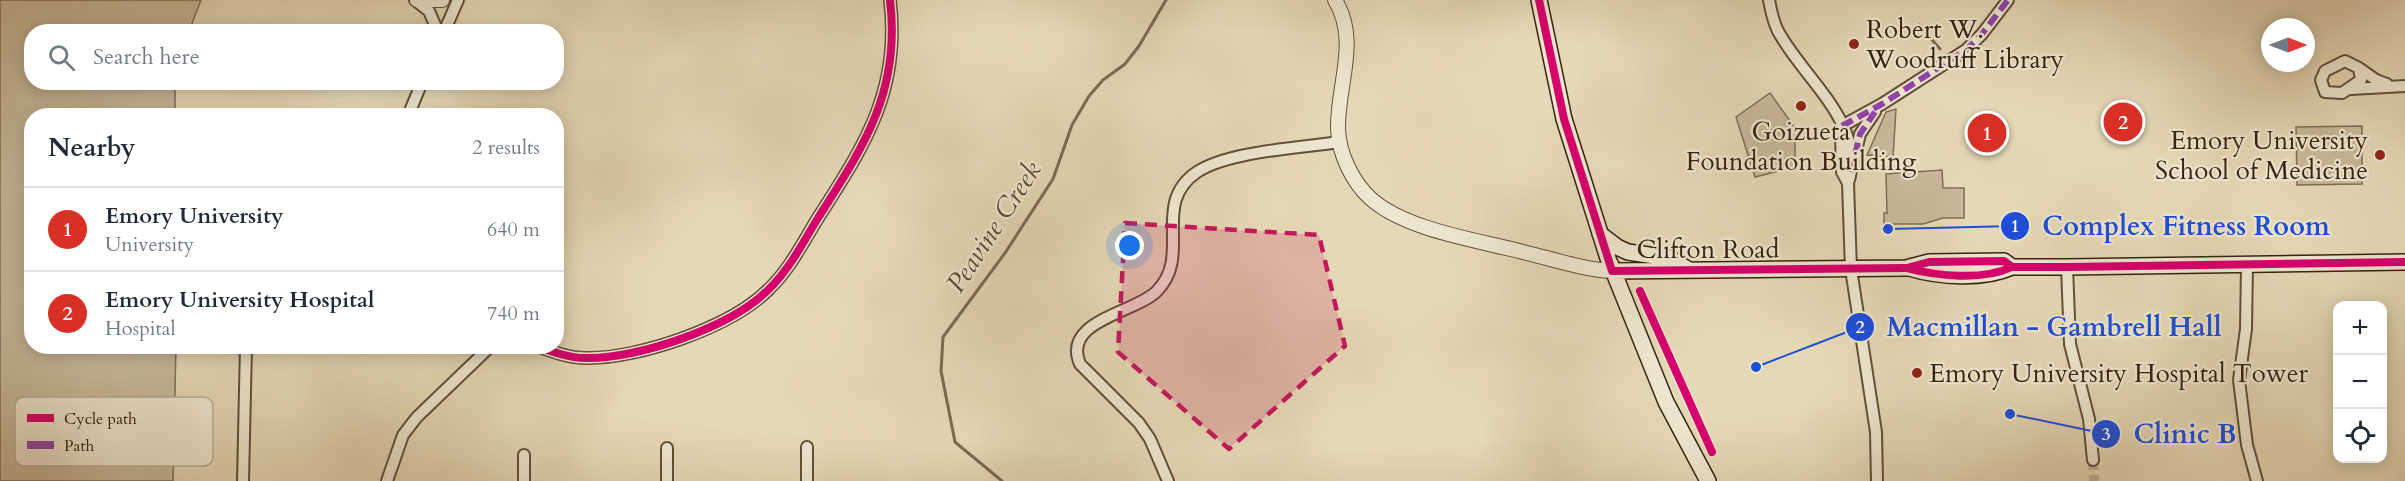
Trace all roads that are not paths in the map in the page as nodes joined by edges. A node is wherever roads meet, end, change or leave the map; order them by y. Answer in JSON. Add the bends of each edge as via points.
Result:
{"nodes":[{"id":1,"x":416,"y":0,"type":"edge"},
{"id":2,"x":442,"y":0,"type":"edge"},
{"id":3,"x":458,"y":0,"type":"edge"},
{"id":4,"x":890,"y":0,"type":"edge"},
{"id":5,"x":1335,"y":0,"type":"edge"},
{"id":6,"x":1539,"y":0,"type":"edge"},
{"id":7,"x":1769,"y":0,"type":"edge"},
{"id":8,"x":2008,"y":0,"type":"edge"},
{"id":9,"x":435,"y":24,"type":"edge"},
{"id":10,"x":448,"y":24,"type":"edge"},
{"id":11,"x":2359,"y":68,"type":"junction"},
{"id":12,"x":2399,"y":86,"type":"edge"},
{"id":13,"x":2350,"y":89,"type":"junction"},
{"id":14,"x":419,"y":90,"type":"edge"},
{"id":15,"x":1882,"y":104,"type":"junction"},
{"id":16,"x":411,"y":108,"type":"edge"},
{"id":17,"x":1842,"y":126,"type":"junction"},
{"id":18,"x":1340,"y":141,"type":"junction"},
{"id":19,"x":1849,"y":178,"type":"junction"},
{"id":20,"x":1600,"y":233,"type":"junction"},
{"id":21,"x":2400,"y":262,"type":"edge"},
{"id":22,"x":2247,"y":264,"type":"junction"},
{"id":23,"x":2067,"y":267,"type":"junction"},
{"id":24,"x":1845,"y":269,"type":"junction"},
{"id":25,"x":1689,"y":270,"type":"junction"},
{"id":26,"x":1728,"y":270,"type":"junction"},
{"id":27,"x":1612,"y":271,"type":"junction"},
{"id":28,"x":1631,"y":271,"type":"junction"},
{"id":29,"x":246,"y":354,"type":"edge"},
{"id":30,"x":483,"y":354,"type":"edge"},
{"id":31,"x":560,"y":354,"type":"edge"},
{"id":32,"x":807,"y":447,"type":"dead end"},
{"id":33,"x":667,"y":448,"type":"dead end"},
{"id":34,"x":524,"y":455,"type":"dead end"},
{"id":35,"x":2093,"y":460,"type":"tunnel mouth"},
{"id":36,"x":243,"y":481,"type":"edge"},
{"id":37,"x":387,"y":481,"type":"edge"},
{"id":38,"x":525,"y":481,"type":"edge"},
{"id":39,"x":667,"y":481,"type":"edge"},
{"id":40,"x":807,"y":481,"type":"edge"},
{"id":41,"x":1168,"y":481,"type":"edge"},
{"id":42,"x":1708,"y":481,"type":"edge"},
{"id":43,"x":1877,"y":481,"type":"edge"},
{"id":44,"x":2257,"y":481,"type":"edge"}],
"edges":[{"from":1,"to":2,"type":"street"},
{"from":1,"to":9,"type":"street","via":[[429,11]]},
{"from":3,"to":10,"type":"street"},
{"from":4,"to":31,"type":"street","via":[[888,71],[873,127],[770,289],[727,319],[641,351],[586,358]]},
{"from":5,"to":18,"type":"street","via":[[1345,20],[1347,36]]},
{"from":6,"to":20,"type":"main road","via":[[1554,74]]},
{"from":7,"to":17,"type":"street","via":[[1781,37]]},
{"from":8,"to":15,"type":"street","via":[[1966,50]]},
{"from":11,"to":12,"type":"street","via":[[2376,80]]},
{"from":11,"to":13,"type":"street","via":[[2361,80]]},
{"from":11,"to":13,"type":"street","via":[[2345,61],[2325,71],[2321,80],[2325,92],[2338,94]]},
{"from":12,"to":13,"type":"street"},
{"from":14,"to":16,"type":"street"},
{"from":15,"to":17,"type":"street"},
{"from":15,"to":19,"type":"street","via":[[1860,134]]},
{"from":17,"to":19,"type":"street","via":[[1842,172]]},
{"from":18,"to":27,"type":"street","via":[[1359,186],[1402,218],[1570,265]]},
{"from":18,"to":41,"type":"street","via":[[1225,160],[1195,174],[1182,187],[1173,205],[1174,257],[1161,285],[1135,306],[1095,324],[1080,338],[1076,353],[1080,364],[1139,423]]},
{"from":19,"to":24,"type":"street"},
{"from":20,"to":25,"type":"main road","via":[[1628,252],[1669,258]]},
{"from":20,"to":27,"type":"main road"},
{"from":21,"to":22,"type":"main road"},
{"from":22,"to":23,"type":"main road"},
{"from":22,"to":44,"type":"street","via":[[2240,380],[2247,445]]},
{"from":23,"to":24,"type":"main road","via":[[1930,274],[1906,268]]},
{"from":23,"to":35,"type":"street","via":[[2070,344],[2089,418]]},
{"from":24,"to":26,"type":"main road"},
{"from":24,"to":43,"type":"street","via":[[1876,432]]},
{"from":25,"to":26,"type":"main road"},
{"from":25,"to":28,"type":"main road"},
{"from":26,"to":28,"type":"main road","name":"Clifton Road"},
{"from":27,"to":28,"type":"main road","name":"Clifton Road"},
{"from":27,"to":42,"type":"main road","via":[[1666,402]]},
{"from":29,"to":36,"type":"street"},
{"from":30,"to":37,"type":"street","via":[[403,435]]},
{"from":32,"to":40,"type":"street"},
{"from":33,"to":39,"type":"street"},
{"from":34,"to":38,"type":"street"}]}
